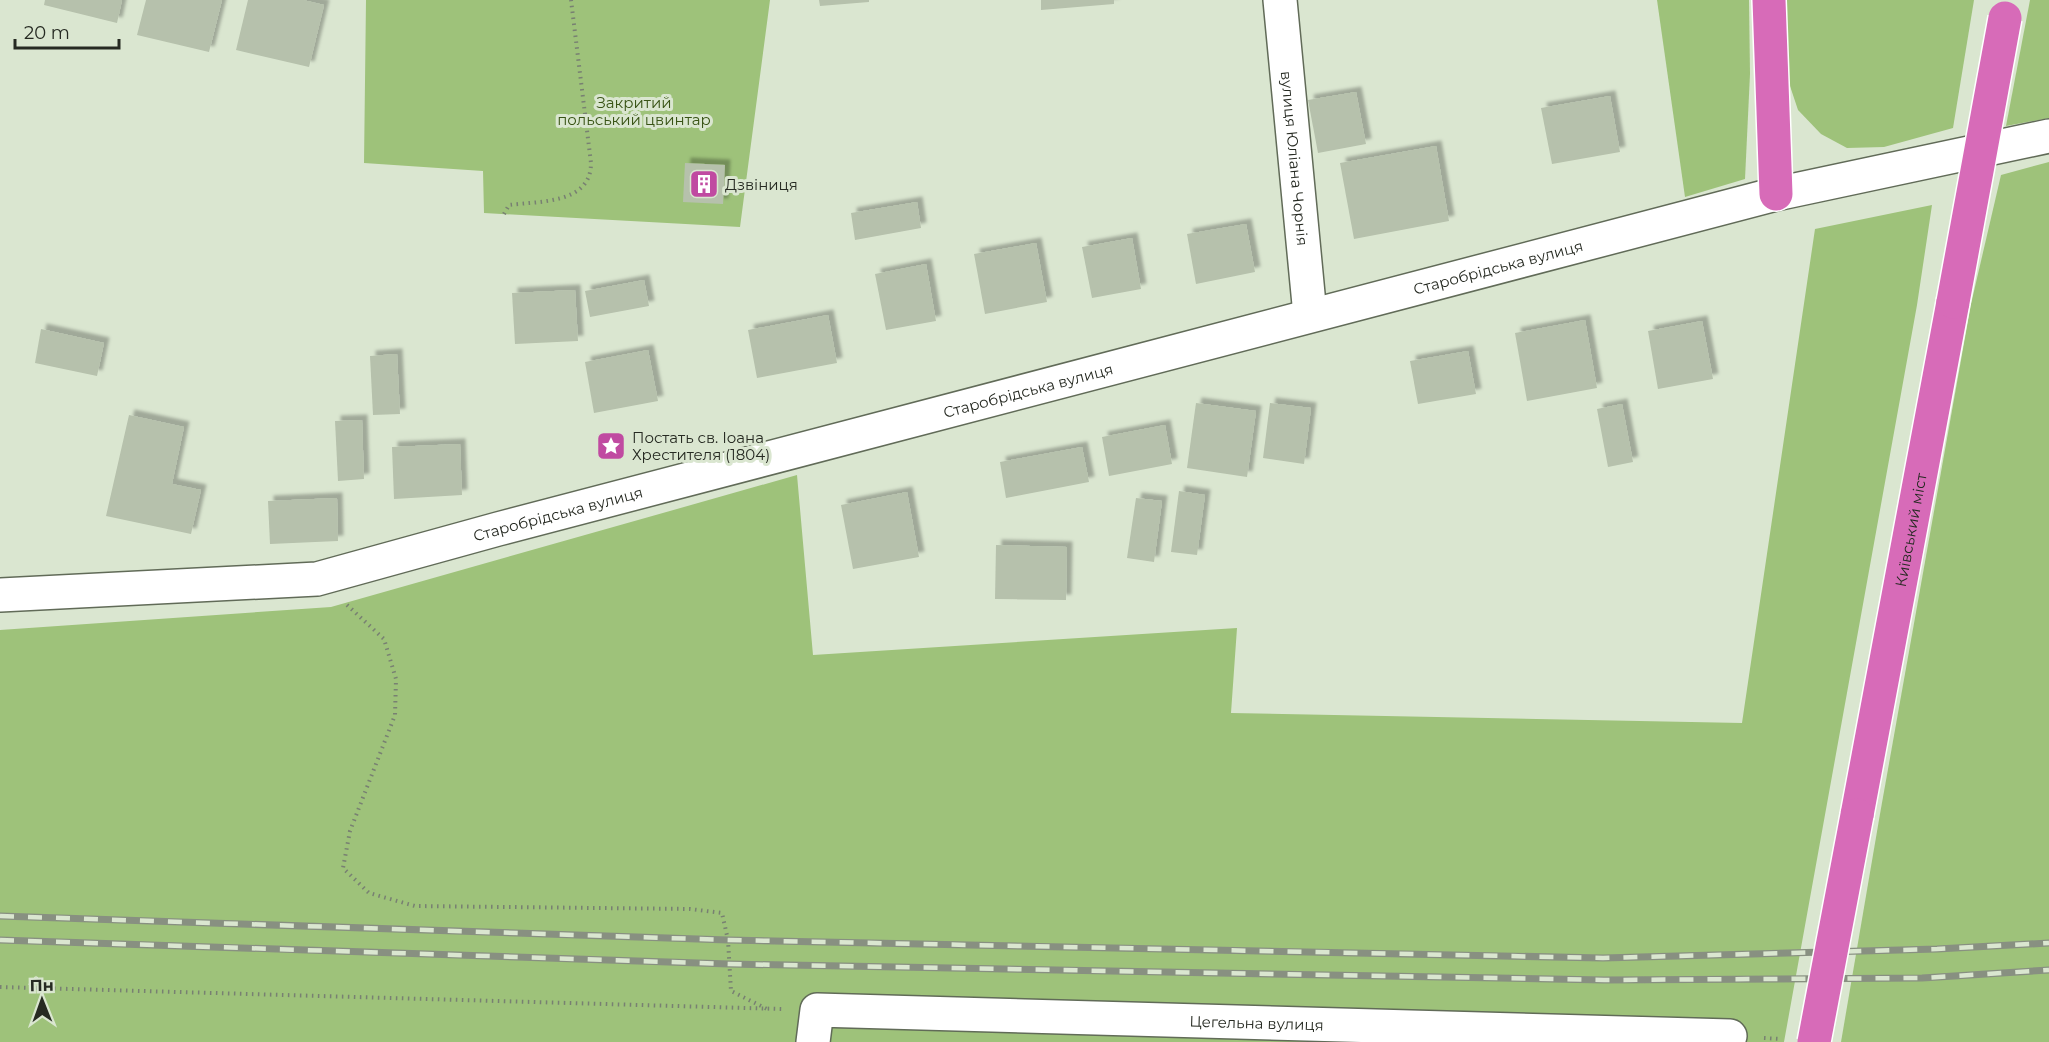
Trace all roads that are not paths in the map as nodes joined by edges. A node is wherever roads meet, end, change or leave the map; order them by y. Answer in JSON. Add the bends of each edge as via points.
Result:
{"nodes":[{"id":1,"x":1280,"y":0,"type":"edge"},
{"id":2,"x":1769,"y":0,"type":"edge"},
{"id":3,"x":2006,"y":9,"type":"edge"},
{"id":4,"x":2049,"y":136,"type":"edge"},
{"id":5,"x":1776,"y":194,"type":"junction"},
{"id":6,"x":1310,"y":315,"type":"junction"},
{"id":7,"x":0,"y":595,"type":"edge"},
{"id":8,"x":1730,"y":1036,"type":"dead end"},
{"id":9,"x":813,"y":1042,"type":"edge"},
{"id":10,"x":1814,"y":1042,"type":"edge"}],
"edges":[{"from":1,"to":6,"type":"street","name":"вулиця Юліана Чорнія"},
{"from":2,"to":5,"type":"highway"},
{"from":3,"to":10,"type":"highway","name":"Київський міст","bridge":true},
{"from":4,"to":5,"type":"street","name":"Старобрідська вулиця"},
{"from":5,"to":6,"type":"street","name":"Старобрідська вулиця"},
{"from":6,"to":7,"type":"street","name":"Старобрідська вулиця","via":[[317,579]]},
{"from":8,"to":9,"type":"street","name":"Цегельна вулиця","via":[[817,1010]]}]}
